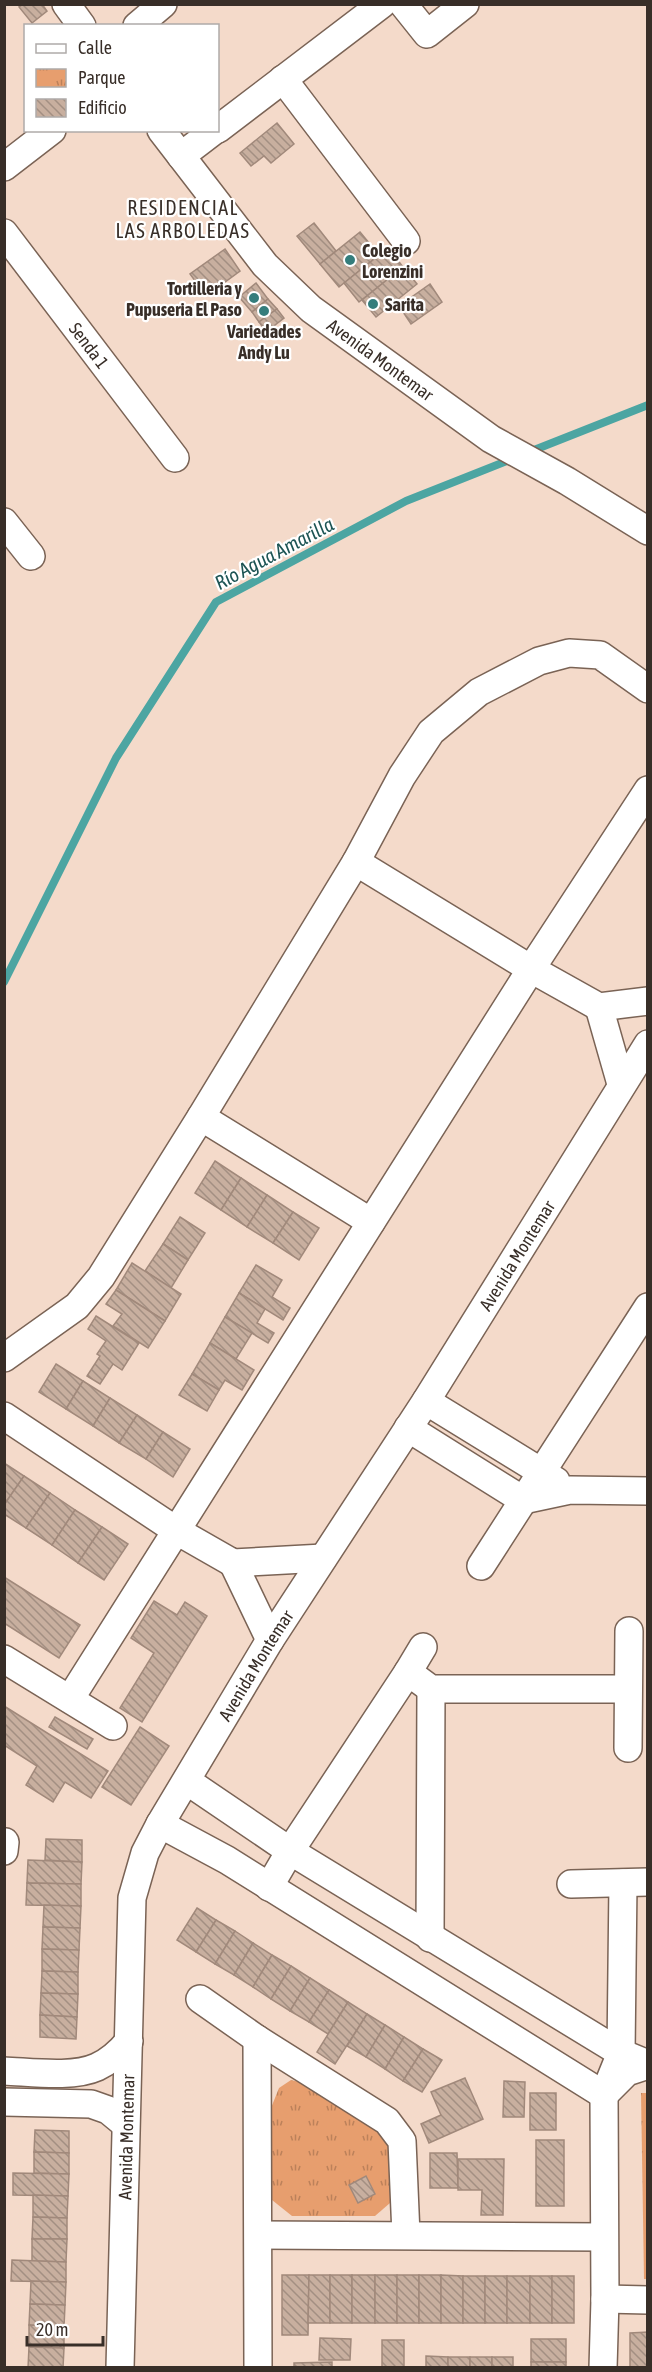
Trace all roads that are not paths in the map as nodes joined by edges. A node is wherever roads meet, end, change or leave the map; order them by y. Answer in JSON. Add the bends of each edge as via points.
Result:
{"nodes":[{"id":1,"x":163,"y":4,"type":"edge"},
{"id":2,"x":382,"y":4,"type":"edge"},
{"id":3,"x":403,"y":4,"type":"edge"},
{"id":4,"x":465,"y":4,"type":"edge"},
{"id":5,"x":139,"y":24,"type":"edge"},
{"id":6,"x":283,"y":79,"type":"junction"},
{"id":7,"x":219,"y":128,"type":"edge"},
{"id":8,"x":49,"y":132,"type":"edge"},
{"id":9,"x":163,"y":132,"type":"edge"},
{"id":10,"x":214,"y":132,"type":"edge"},
{"id":11,"x":181,"y":156,"type":"junction"},
{"id":12,"x":4,"y":166,"type":"edge"},
{"id":13,"x":4,"y":233,"type":"edge"},
{"id":14,"x":406,"y":241,"type":"dead end"},
{"id":15,"x":175,"y":458,"type":"dead end"},
{"id":16,"x":4,"y":522,"type":"edge"},
{"id":17,"x":648,"y":531,"type":"edge"},
{"id":18,"x":31,"y":556,"type":"dead end"},
{"id":19,"x":648,"y":689,"type":"edge"},
{"id":20,"x":648,"y":790,"type":"edge"},
{"id":21,"x":356,"y":862,"type":"junction"},
{"id":22,"x":531,"y":969,"type":"junction"},
{"id":23,"x":648,"y":1001,"type":"edge"},
{"id":24,"x":599,"y":1007,"type":"junction"},
{"id":25,"x":648,"y":1044,"type":"edge"},
{"id":26,"x":621,"y":1084,"type":"junction"},
{"id":27,"x":201,"y":1117,"type":"junction"},
{"id":28,"x":371,"y":1222,"type":"junction"},
{"id":29,"x":648,"y":1307,"type":"edge"},
{"id":30,"x":4,"y":1358,"type":"edge"},
{"id":31,"x":426,"y":1401,"type":"junction"},
{"id":32,"x":4,"y":1416,"type":"edge"},
{"id":33,"x":408,"y":1428,"type":"junction"},
{"id":34,"x":542,"y":1472,"type":"junction"},
{"id":35,"x":570,"y":1490,"type":"junction"},
{"id":36,"x":648,"y":1491,"type":"edge"},
{"id":37,"x":523,"y":1500,"type":"junction"},
{"id":38,"x":177,"y":1531,"type":"junction"},
{"id":39,"x":323,"y":1558,"type":"junction"},
{"id":40,"x":232,"y":1563,"type":"junction"},
{"id":41,"x":481,"y":1566,"type":"dead end"},
{"id":42,"x":629,"y":1630,"type":"dead end"},
{"id":43,"x":270,"y":1640,"type":"junction"},
{"id":44,"x":423,"y":1647,"type":"dead end"},
{"id":45,"x":4,"y":1659,"type":"edge"},
{"id":46,"x":408,"y":1672,"type":"junction"},
{"id":47,"x":431,"y":1689,"type":"junction"},
{"id":48,"x":628,"y":1689,"type":"junction"},
{"id":49,"x":70,"y":1699,"type":"junction"},
{"id":50,"x":113,"y":1726,"type":"dead end"},
{"id":51,"x":628,"y":1748,"type":"dead end"},
{"id":52,"x":187,"y":1781,"type":"junction"},
{"id":53,"x":160,"y":1824,"type":"junction"},
{"id":54,"x":5,"y":1842,"type":"edge"},
{"id":55,"x":4,"y":1851,"type":"edge"},
{"id":56,"x":290,"y":1851,"type":"junction"},
{"id":57,"x":635,"y":1883,"type":"edge"},
{"id":58,"x":571,"y":1884,"type":"dead end"},
{"id":59,"x":269,"y":1887,"type":"junction"},
{"id":60,"x":430,"y":1938,"type":"junction"},
{"id":61,"x":200,"y":1999,"type":"dead end"},
{"id":62,"x":257,"y":2039,"type":"junction"},
{"id":63,"x":129,"y":2041,"type":"junction"},
{"id":64,"x":621,"y":2053,"type":"junction"},
{"id":65,"x":648,"y":2064,"type":"edge"},
{"id":66,"x":4,"y":2071,"type":"edge"},
{"id":67,"x":604,"y":2095,"type":"junction"},
{"id":68,"x":4,"y":2102,"type":"edge"},
{"id":69,"x":125,"y":2124,"type":"junction"},
{"id":70,"x":260,"y":2235,"type":"junction"},
{"id":71,"x":406,"y":2235,"type":"junction"},
{"id":72,"x":604,"y":2237,"type":"junction"},
{"id":73,"x":605,"y":2300,"type":"junction"},
{"id":74,"x":648,"y":2300,"type":"edge"},
{"id":75,"x":120,"y":2367,"type":"edge"},
{"id":76,"x":258,"y":2367,"type":"edge"},
{"id":77,"x":603,"y":2367,"type":"edge"}],
"edges":[{"from":1,"to":5,"type":"street"},
{"from":2,"to":6,"type":"street"},
{"from":3,"to":4,"type":"street","via":[[427,34]]},
{"from":6,"to":7,"type":"street"},
{"from":6,"to":14,"type":"street"},
{"from":8,"to":12,"type":"street"},
{"from":9,"to":11,"type":"street","name":"Avenida Montemar"},
{"from":10,"to":11,"type":"street"},
{"from":11,"to":17,"type":"street","name":"Avenida Montemar","via":[[265,265],[311,309],[491,439]]},
{"from":13,"to":15,"type":"street","name":"Senda 1"},
{"from":16,"to":18,"type":"street"},
{"from":19,"to":21,"type":"street","via":[[600,655],[569,653],[539,661],[479,692],[431,732],[402,776]]},
{"from":20,"to":22,"type":"street"},
{"from":21,"to":22,"type":"street"},
{"from":21,"to":27,"type":"street"},
{"from":22,"to":24,"type":"street"},
{"from":22,"to":28,"type":"street"},
{"from":23,"to":24,"type":"street"},
{"from":24,"to":26,"type":"street"},
{"from":25,"to":26,"type":"street","name":"Avenida Montemar"},
{"from":26,"to":31,"type":"street","name":"Avenida Montemar"},
{"from":27,"to":28,"type":"street"},
{"from":27,"to":30,"type":"street","via":[[112,1260],[77,1306]]},
{"from":28,"to":38,"type":"street"},
{"from":29,"to":34,"type":"street"},
{"from":31,"to":33,"type":"street","name":"Avenida Montemar"},
{"from":31,"to":34,"type":"street"},
{"from":32,"to":38,"type":"street"},
{"from":33,"to":37,"type":"street"},
{"from":33,"to":39,"type":"street","name":"Avenida Montemar"},
{"from":34,"to":35,"type":"street"},
{"from":34,"to":37,"type":"street"},
{"from":35,"to":36,"type":"street"},
{"from":35,"to":37,"type":"street"},
{"from":37,"to":41,"type":"street"},
{"from":38,"to":40,"type":"street"},
{"from":38,"to":49,"type":"street"},
{"from":39,"to":40,"type":"street"},
{"from":39,"to":43,"type":"street","name":"Avenida Montemar"},
{"from":40,"to":43,"type":"street"},
{"from":42,"to":48,"type":"street"},
{"from":43,"to":52,"type":"street","name":"Avenida Montemar"},
{"from":44,"to":46,"type":"street"},
{"from":45,"to":49,"type":"street"},
{"from":46,"to":47,"type":"street"},
{"from":46,"to":56,"type":"street"},
{"from":47,"to":48,"type":"street"},
{"from":47,"to":60,"type":"street"},
{"from":48,"to":51,"type":"street"},
{"from":49,"to":50,"type":"street"},
{"from":52,"to":53,"type":"street","name":"Avenida Montemar"},
{"from":52,"to":56,"type":"street"},
{"from":53,"to":59,"type":"street"},
{"from":53,"to":63,"type":"street","name":"Avenida Montemar","via":[[145,1853],[132,1898]]},
{"from":54,"to":55,"type":"street"},
{"from":56,"to":59,"type":"street"},
{"from":56,"to":60,"type":"street"},
{"from":57,"to":58,"type":"street"},
{"from":57,"to":64,"type":"street"},
{"from":59,"to":67,"type":"street"},
{"from":60,"to":64,"type":"street"},
{"from":61,"to":62,"type":"street"},
{"from":62,"to":70,"type":"street"},
{"from":62,"to":71,"type":"street","via":[[387,2121],[402,2141]]},
{"from":63,"to":66,"type":"street","via":[[96,2068],[68,2072]]},
{"from":63,"to":69,"type":"street","name":"Avenida Montemar"},
{"from":64,"to":65,"type":"street"},
{"from":64,"to":67,"type":"street"},
{"from":65,"to":67,"type":"street","via":[[627,2072]]},
{"from":67,"to":72,"type":"street"},
{"from":68,"to":69,"type":"street","via":[[91,2104],[108,2110]]},
{"from":69,"to":75,"type":"street","name":"Avenida Montemar"},
{"from":70,"to":71,"type":"street"},
{"from":70,"to":76,"type":"street"},
{"from":71,"to":72,"type":"street"},
{"from":72,"to":73,"type":"street"},
{"from":73,"to":74,"type":"street"},
{"from":73,"to":77,"type":"street"}]}
